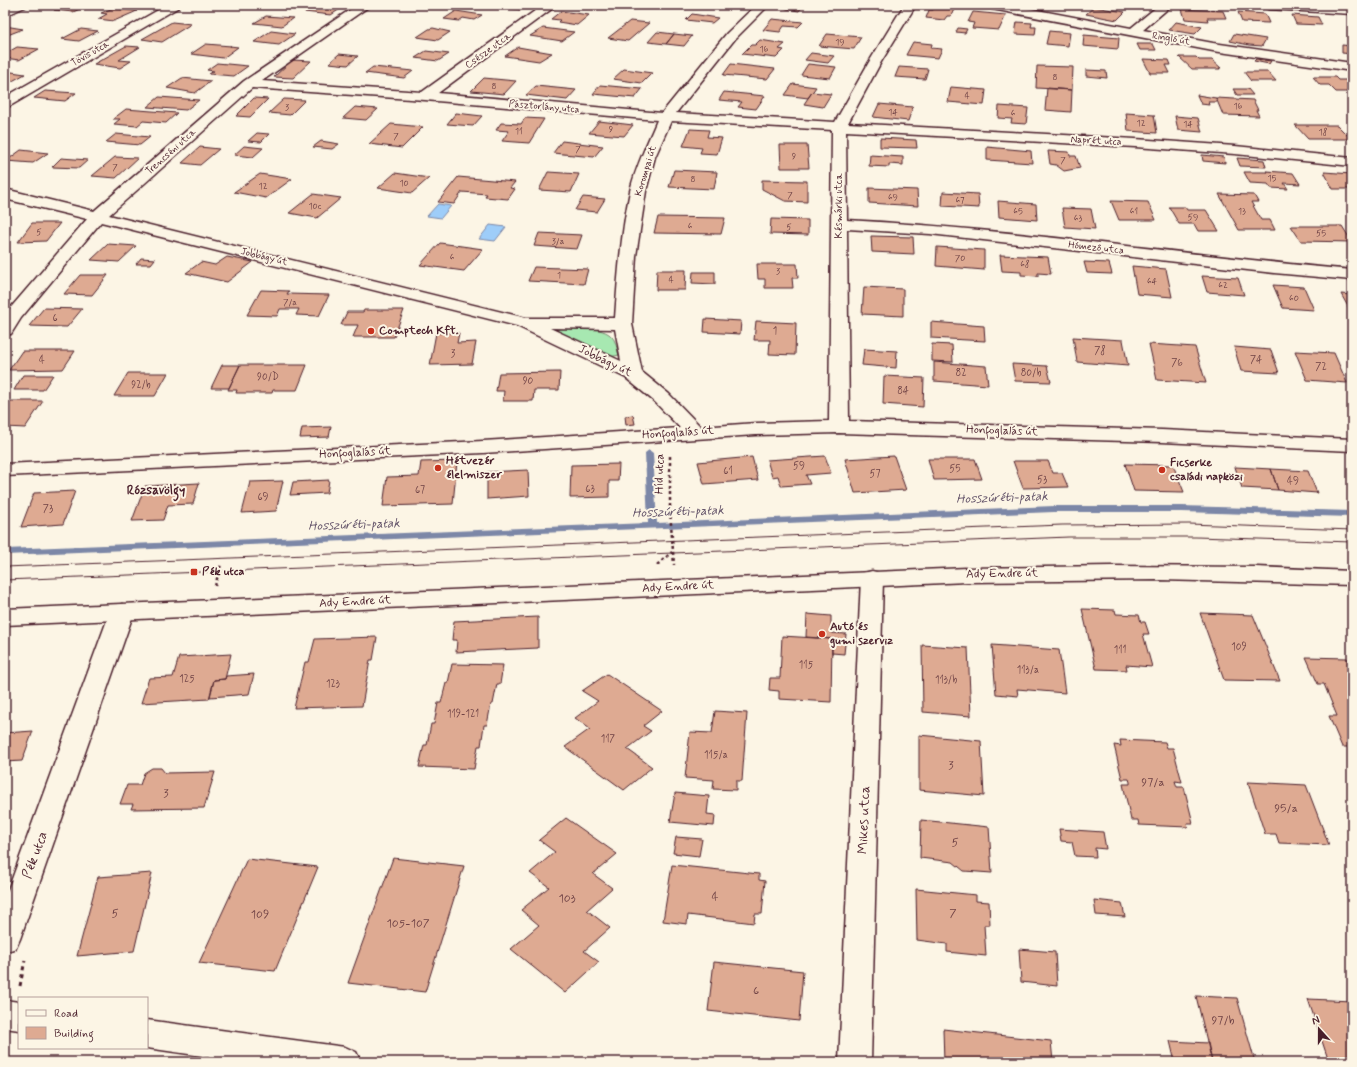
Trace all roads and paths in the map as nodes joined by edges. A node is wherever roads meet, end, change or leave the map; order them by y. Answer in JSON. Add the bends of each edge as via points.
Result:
{"nodes":[{"id":1,"x":21,"y":5,"type":"edge"},
{"id":2,"x":175,"y":5,"type":"edge"},
{"id":3,"x":365,"y":5,"type":"edge"},
{"id":4,"x":550,"y":5,"type":"edge"},
{"id":5,"x":764,"y":5,"type":"edge"},
{"id":6,"x":910,"y":5,"type":"edge"},
{"id":7,"x":1166,"y":5,"type":"edge"},
{"id":8,"x":1268,"y":5,"type":"edge"},
{"id":9,"x":1000,"y":6,"type":"edge"},
{"id":10,"x":1352,"y":10,"type":"edge"},
{"id":11,"x":5,"y":12,"type":"edge"},
{"id":12,"x":1133,"y":32,"type":"junction"},
{"id":13,"x":1352,"y":67,"type":"edge"},
{"id":14,"x":249,"y":84,"type":"junction"},
{"id":15,"x":425,"y":96,"type":"junction"},
{"id":16,"x":5,"y":103,"type":"edge"},
{"id":17,"x":666,"y":117,"type":"junction"},
{"id":18,"x":839,"y":127,"type":"junction"},
{"id":19,"x":1352,"y":162,"type":"edge"},
{"id":20,"x":5,"y":194,"type":"edge"},
{"id":21,"x":98,"y":216,"type":"junction"},
{"id":22,"x":839,"y":224,"type":"junction"},
{"id":23,"x":1352,"y":274,"type":"edge"},
{"id":24,"x":8,"y":320,"type":"edge"},
{"id":25,"x":523,"y":322,"type":"junction"},
{"id":26,"x":622,"y":324,"type":"junction"},
{"id":27,"x":634,"y":374,"type":"junction"},
{"id":28,"x":839,"y":427,"type":"junction"},
{"id":29,"x":695,"y":432,"type":"junction"},
{"id":30,"x":668,"y":434,"type":"junction"},
{"id":31,"x":1352,"y":445,"type":"edge"},
{"id":32,"x":5,"y":470,"type":"edge"},
{"id":33,"x":872,"y":578,"type":"junction"},
{"id":34,"x":1352,"y":578,"type":"edge"},
{"id":35,"x":677,"y":587,"type":"junction"},
{"id":36,"x":122,"y":612,"type":"junction"},
{"id":37,"x":5,"y":617,"type":"edge"},
{"id":38,"x":5,"y":939,"type":"edge"},
{"id":39,"x":5,"y":1014,"type":"edge"},
{"id":40,"x":18,"y":1016,"type":"edge"},
{"id":41,"x":148,"y":1034,"type":"edge"},
{"id":42,"x":345,"y":1062,"type":"edge"},
{"id":43,"x":855,"y":1062,"type":"edge"}],
"edges":[{"from":1,"to":11,"type":"street"},
{"from":2,"to":16,"type":"street","name":"Tövis utca"},
{"from":3,"to":14,"type":"street","name":"Trencséni utca"},
{"from":4,"to":15,"type":"street","name":"Csésze utca"},
{"from":5,"to":17,"type":"street","name":"Korompai út","via":[[731,36]]},
{"from":6,"to":18,"type":"street","name":"Késmárki utca"},
{"from":7,"to":12,"type":"street"},
{"from":8,"to":10,"type":"street"},
{"from":9,"to":12,"type":"street","name":"Ringló út"},
{"from":12,"to":13,"type":"street","name":"Ringló út","via":[[1214,47]]},
{"from":14,"to":15,"type":"street","name":"Pásztorlány utca"},
{"from":14,"to":21,"type":"street","name":"Trencséni utca"},
{"from":15,"to":17,"type":"street","name":"Pásztorlány utca"},
{"from":17,"to":18,"type":"street","name":"Pásztorlány utca"},
{"from":17,"to":26,"type":"street","name":"Korompai út","via":[[648,157],[638,191],[628,256]]},
{"from":18,"to":19,"type":"street","name":"Naprét utca","via":[[1142,143]]},
{"from":18,"to":22,"type":"street","name":"Késmárki utca"},
{"from":20,"to":21,"type":"street","name":"Jobbágy út"},
{"from":21,"to":24,"type":"street","name":"Trencséni utca"},
{"from":21,"to":25,"type":"street","name":"Jobbágy út"},
{"from":22,"to":23,"type":"street","name":"Hómező utca","via":[[930,229],[1274,268]]},
{"from":22,"to":28,"type":"street","name":"Késmárki utca"},
{"from":25,"to":26,"type":"street","name":"Jobbágy út"},
{"from":25,"to":27,"type":"street","name":"Jobbágy út"},
{"from":26,"to":27,"type":"street","name":"Korompai út"},
{"from":27,"to":29,"type":"street","name":"Jobbágy út"},
{"from":28,"to":29,"type":"street","name":"Honfoglalás út"},
{"from":28,"to":31,"type":"street","name":"Honfoglalás út","via":[[1154,435]]},
{"from":29,"to":30,"type":"street","name":"Honfoglalás út"},
{"from":30,"to":32,"type":"street","name":"Honfoglalás út","via":[[483,448]]},
{"from":30,"to":35,"type":"path","name":"Híd utca","via":[[668,512]]},
{"from":33,"to":34,"type":"street","name":"Ady Endre út","via":[[1079,573]]},
{"from":33,"to":35,"type":"street","name":"Ady Endre út"},
{"from":33,"to":43,"type":"street","name":"Mikes utca"},
{"from":35,"to":36,"type":"street","name":"Ady Endre út"},
{"from":36,"to":37,"type":"street","name":"Ady Endre út"},
{"from":36,"to":38,"type":"street","name":"Pék utca"},
{"from":39,"to":40,"type":"street"},
{"from":41,"to":42,"type":"street"}]}
